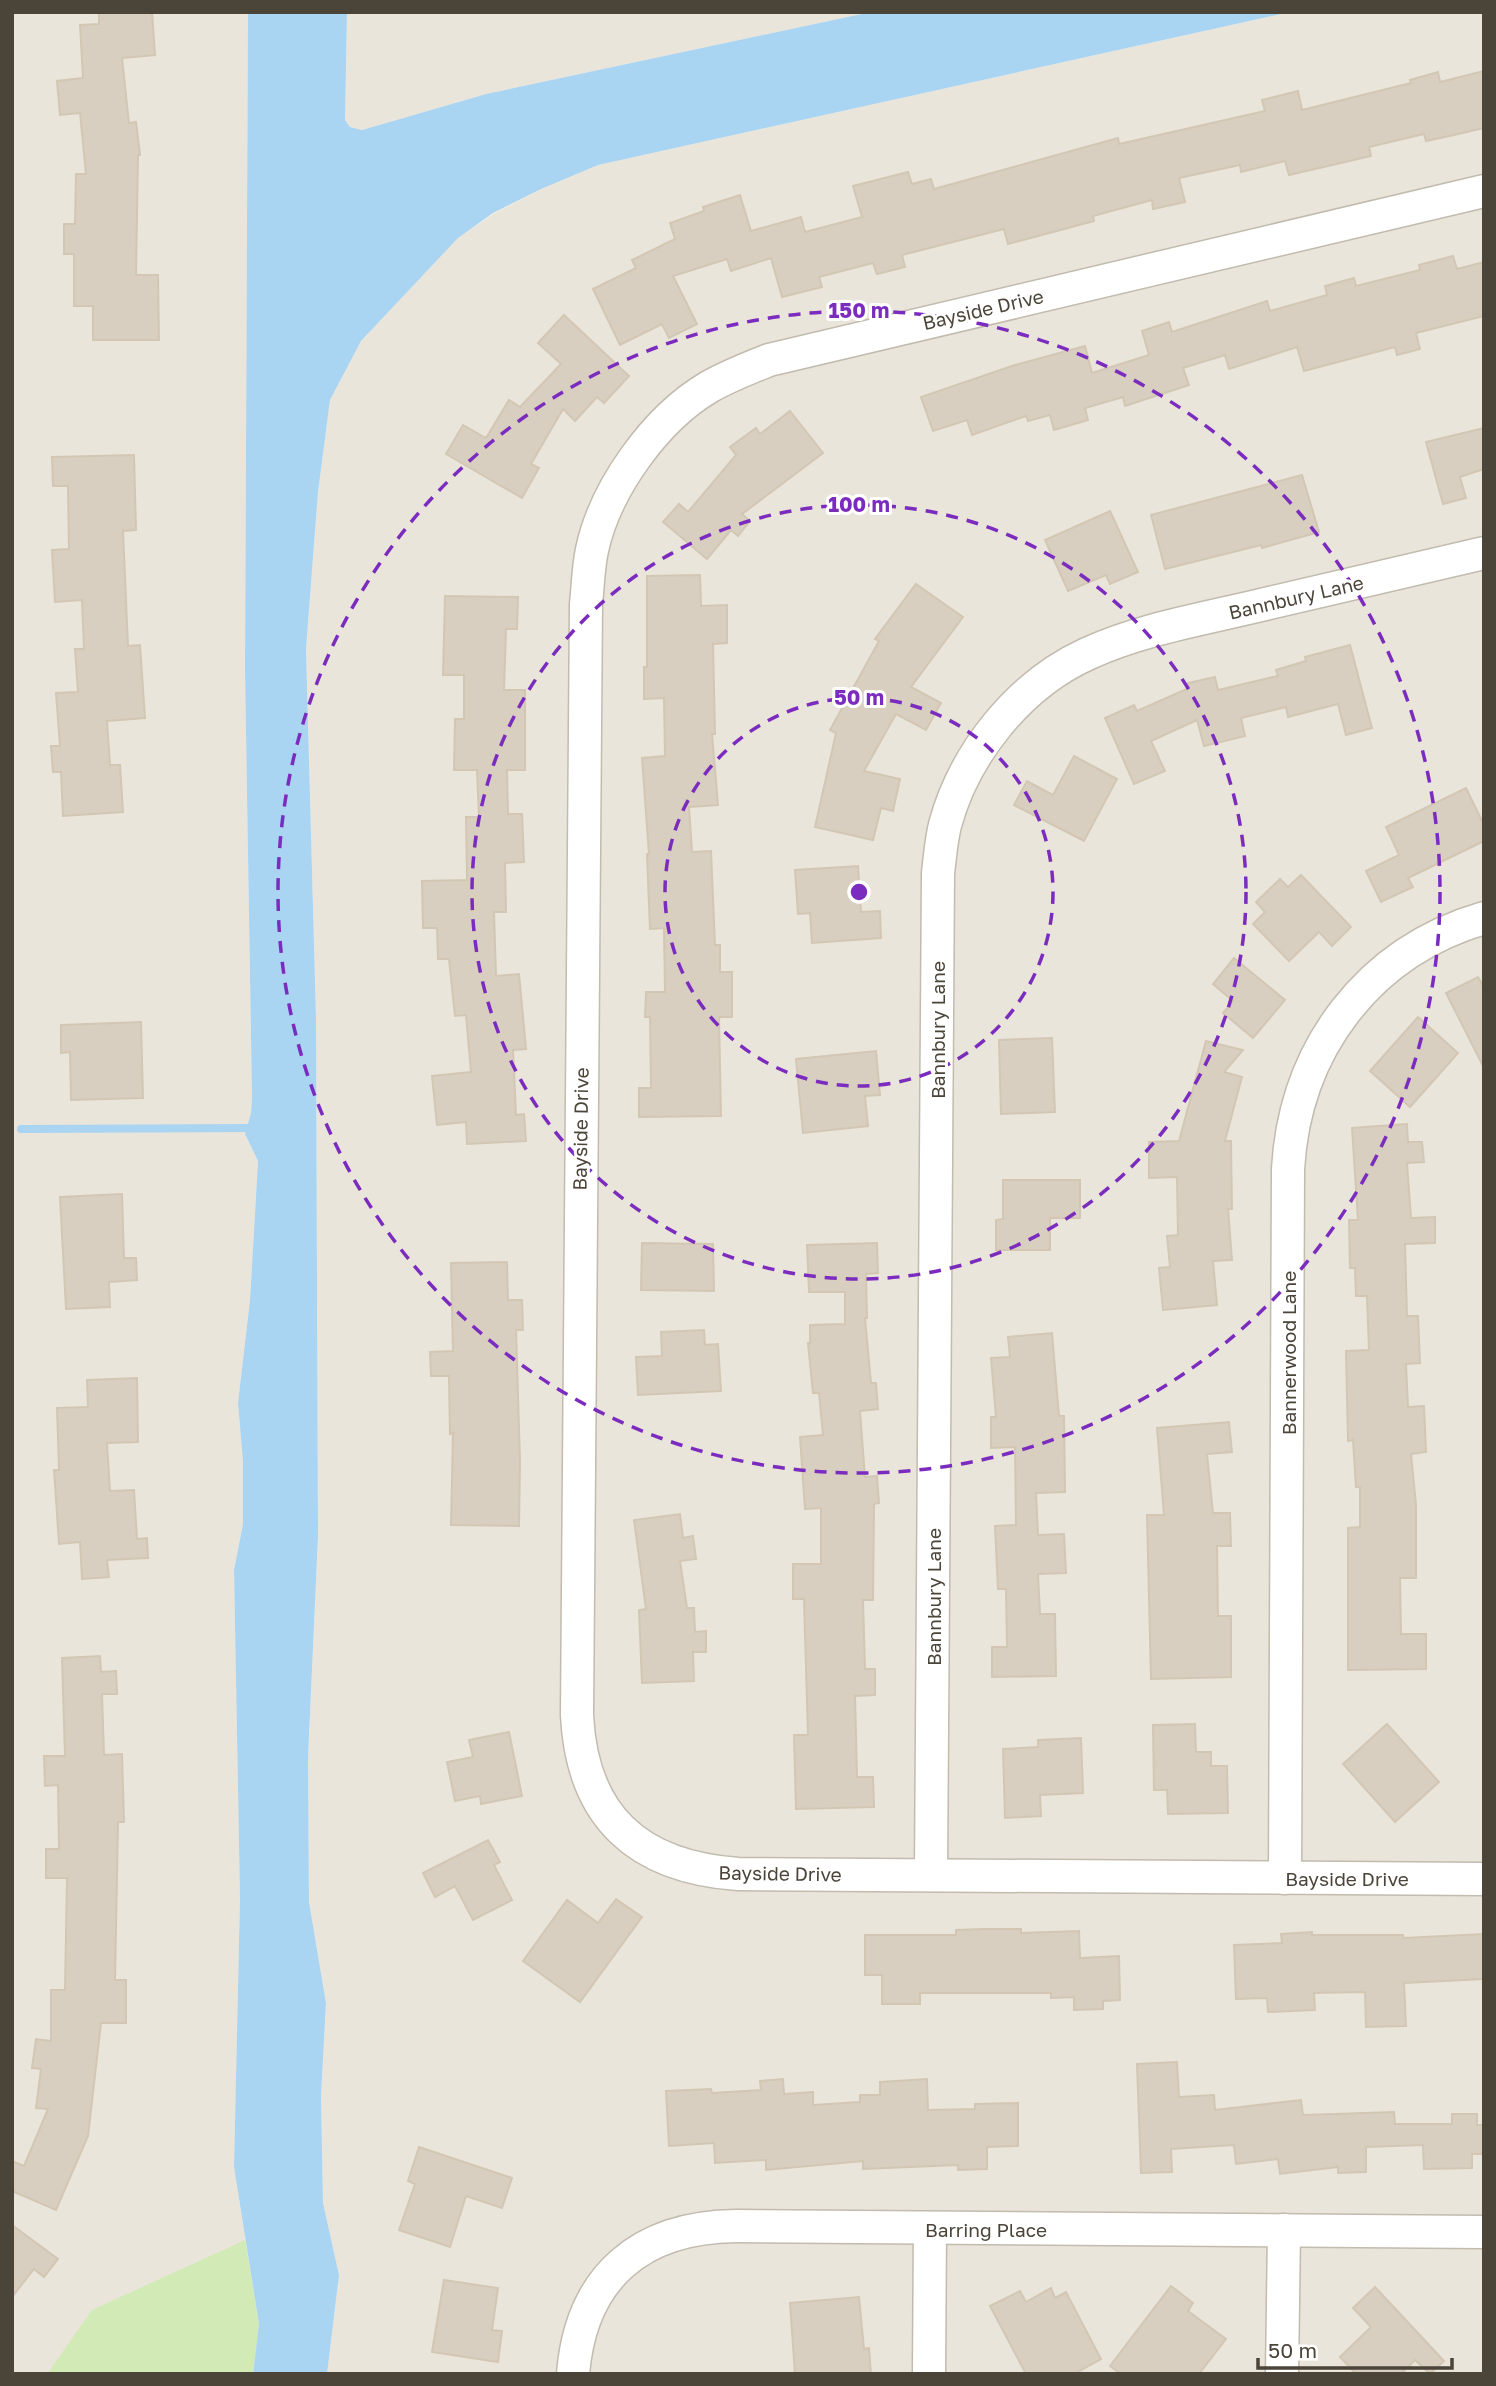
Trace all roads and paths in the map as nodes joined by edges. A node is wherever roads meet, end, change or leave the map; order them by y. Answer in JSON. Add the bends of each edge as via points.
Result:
{"nodes":[{"id":1,"x":1484,"y":191,"type":"edge"},
{"id":2,"x":1484,"y":553,"type":"edge"},
{"id":3,"x":1484,"y":918,"type":"edge"},
{"id":4,"x":931,"y":1874,"type":"junction"},
{"id":5,"x":1285,"y":1878,"type":"junction"},
{"id":6,"x":1484,"y":1879,"type":"edge"},
{"id":7,"x":930,"y":2229,"type":"junction"},
{"id":8,"x":1284,"y":2230,"type":"junction"},
{"id":9,"x":1484,"y":2232,"type":"edge"},
{"id":10,"x":573,"y":2374,"type":"edge"},
{"id":11,"x":929,"y":2374,"type":"edge"},
{"id":12,"x":1282,"y":2374,"type":"edge"}],
"edges":[{"from":1,"to":4,"type":"street","name":"Bayside Drive","via":[[769,360],[708,388],[659,429],[624,474],[599,527],[586,604],[577,1701],[583,1761],[601,1804],[624,1832],[649,1851],[685,1867],[738,1874]]},
{"from":2,"to":4,"type":"street","name":"Bannbury Lane","via":[[1154,630],[1086,654],[1048,678],[1005,716],[974,758],[951,806],[938,873]]},
{"from":3,"to":5,"type":"street","name":"Bannerwood Lane","via":[[1410,950],[1362,990],[1323,1044],[1294,1116],[1288,1169]]},
{"from":4,"to":5,"type":"street","name":"Bayside Drive"},
{"from":5,"to":6,"type":"street","name":"Bayside Drive"},
{"from":7,"to":8,"type":"street","name":"Barring Place"},
{"from":7,"to":10,"type":"street","name":"Barring Place","via":[[715,2226],[658,2241],[632,2255],[594,2299],[578,2336]]},
{"from":7,"to":11,"type":"street"},
{"from":8,"to":9,"type":"street","name":"Barring Place"},
{"from":8,"to":12,"type":"street"}]}
